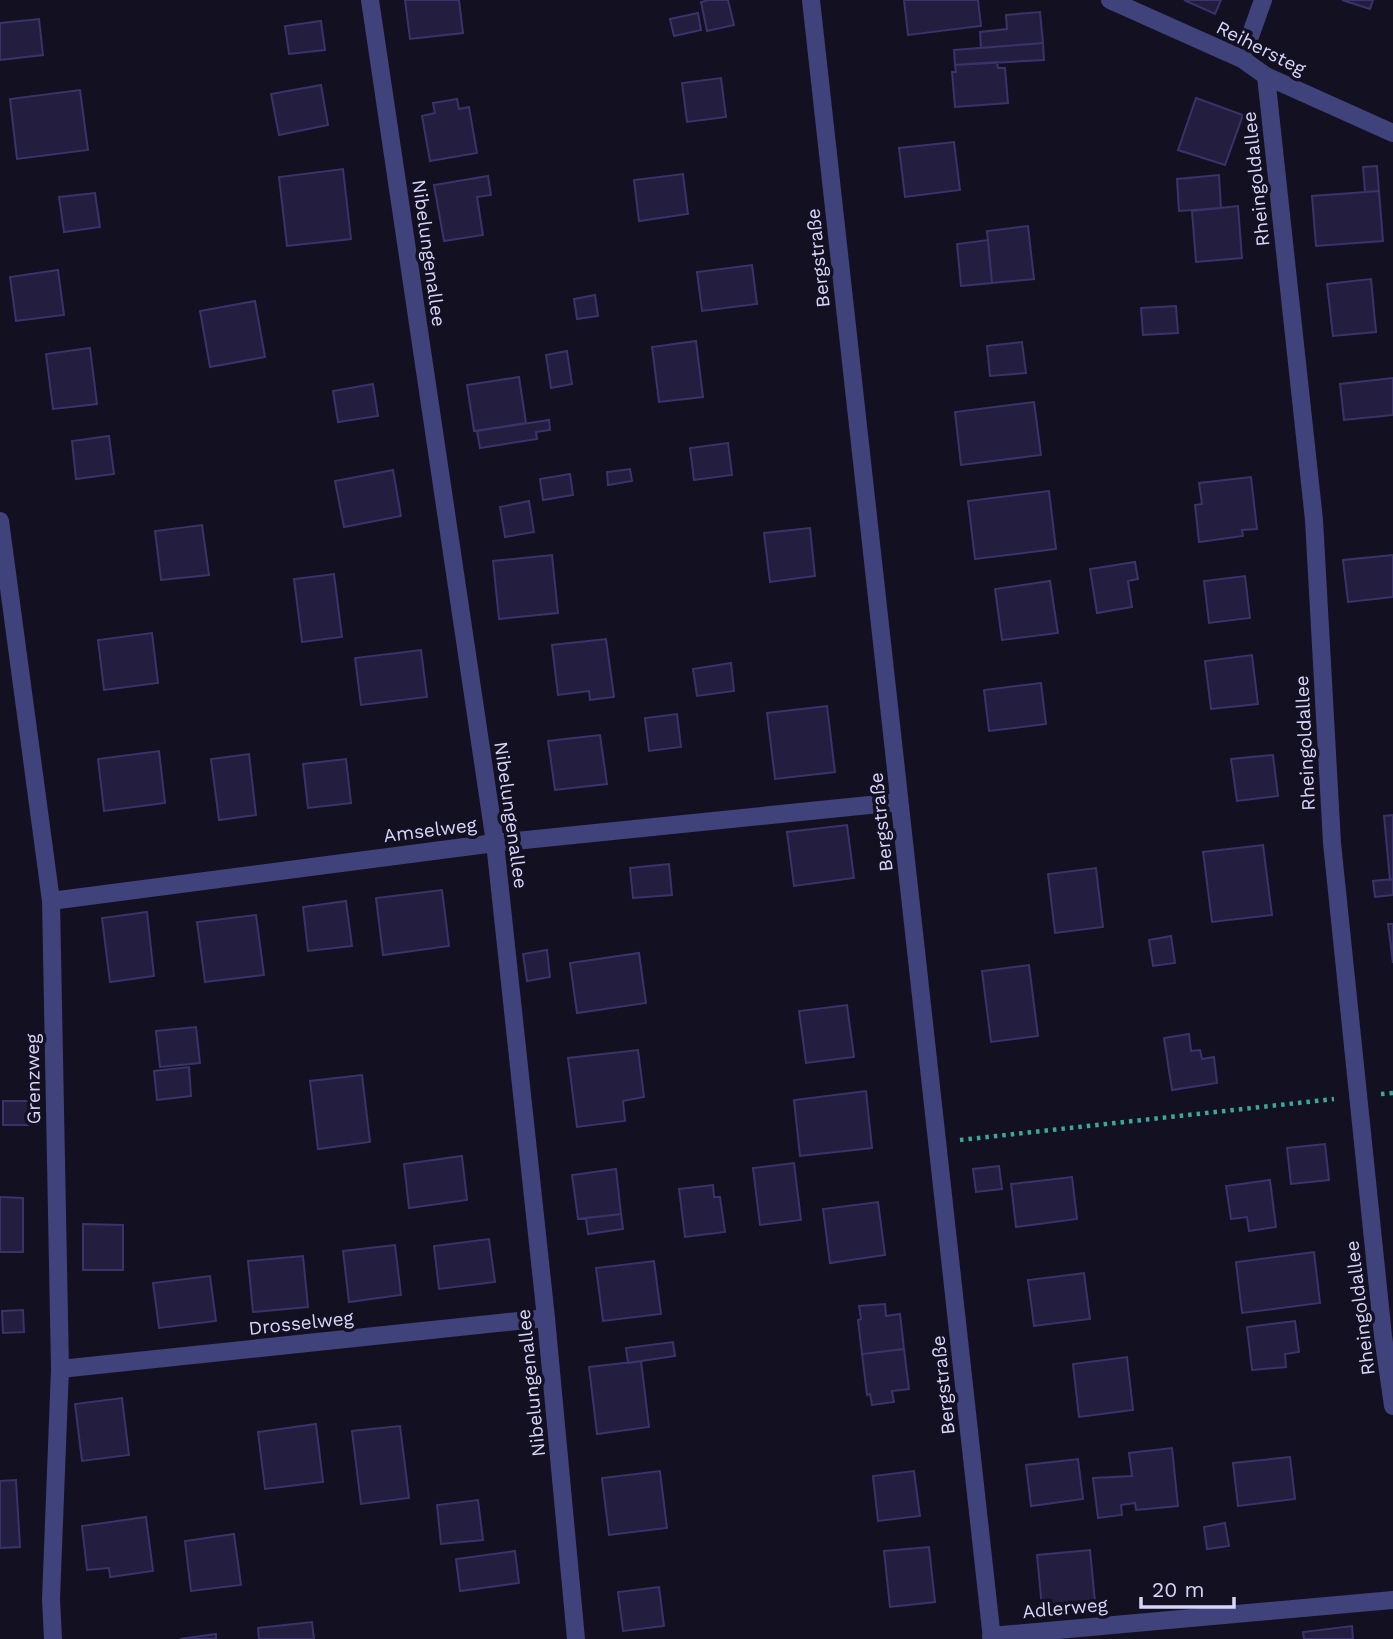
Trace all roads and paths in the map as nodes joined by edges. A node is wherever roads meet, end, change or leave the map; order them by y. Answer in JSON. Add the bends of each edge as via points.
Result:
{"nodes":[{"id":1,"x":370,"y":0,"type":"edge"},
{"id":2,"x":811,"y":0,"type":"edge"},
{"id":3,"x":1110,"y":0,"type":"edge"},
{"id":4,"x":1263,"y":0,"type":"edge"},
{"id":5,"x":1242,"y":59,"type":"junction"},
{"id":6,"x":1266,"y":76,"type":"junction"},
{"id":7,"x":1393,"y":133,"type":"edge"},
{"id":8,"x":1,"y":531,"type":"edge"},
{"id":9,"x":900,"y":802,"type":"junction"},
{"id":10,"x":495,"y":843,"type":"junction"},
{"id":11,"x":51,"y":901,"type":"junction"},
{"id":12,"x":1393,"y":1093,"type":"edge"},
{"id":13,"x":1358,"y":1097,"type":"junction"},
{"id":14,"x":938,"y":1142,"type":"junction"},
{"id":15,"x":546,"y":1318,"type":"junction"},
{"id":16,"x":60,"y":1369,"type":"junction"},
{"id":17,"x":1393,"y":1406,"type":"edge"},
{"id":18,"x":1393,"y":1600,"type":"edge"},
{"id":19,"x":991,"y":1638,"type":"edge"},
{"id":20,"x":53,"y":1639,"type":"edge"},
{"id":21,"x":576,"y":1639,"type":"edge"}],
"edges":[{"from":1,"to":10,"type":"street","name":"Nibelungenallee"},
{"from":2,"to":9,"type":"street","name":"Bergstraße"},
{"from":3,"to":5,"type":"street","name":"Reihersteg"},
{"from":4,"to":5,"type":"street"},
{"from":5,"to":6,"type":"street","name":"Reihersteg"},
{"from":6,"to":7,"type":"street","name":"Reihersteg"},
{"from":6,"to":13,"type":"street","name":"Rheingoldallee","via":[[1314,520],[1332,843]]},
{"from":8,"to":11,"type":"street","name":"Grenzweg"},
{"from":9,"to":10,"type":"street","name":"Amselweg"},
{"from":9,"to":14,"type":"street","name":"Bergstraße"},
{"from":10,"to":11,"type":"street","name":"Amselweg"},
{"from":10,"to":15,"type":"street","name":"Nibelungenallee"},
{"from":11,"to":16,"type":"street","name":"Grenzweg"},
{"from":12,"to":13,"type":"path"},
{"from":13,"to":14,"type":"path"},
{"from":13,"to":17,"type":"street","name":"Rheingoldallee"},
{"from":14,"to":19,"type":"street","name":"Bergstraße"},
{"from":15,"to":16,"type":"street","name":"Drosselweg"},
{"from":15,"to":21,"type":"street","name":"Nibelungenallee"},
{"from":16,"to":20,"type":"street","name":"Grenzweg"},
{"from":18,"to":19,"type":"street","name":"Adlerweg"}]}
